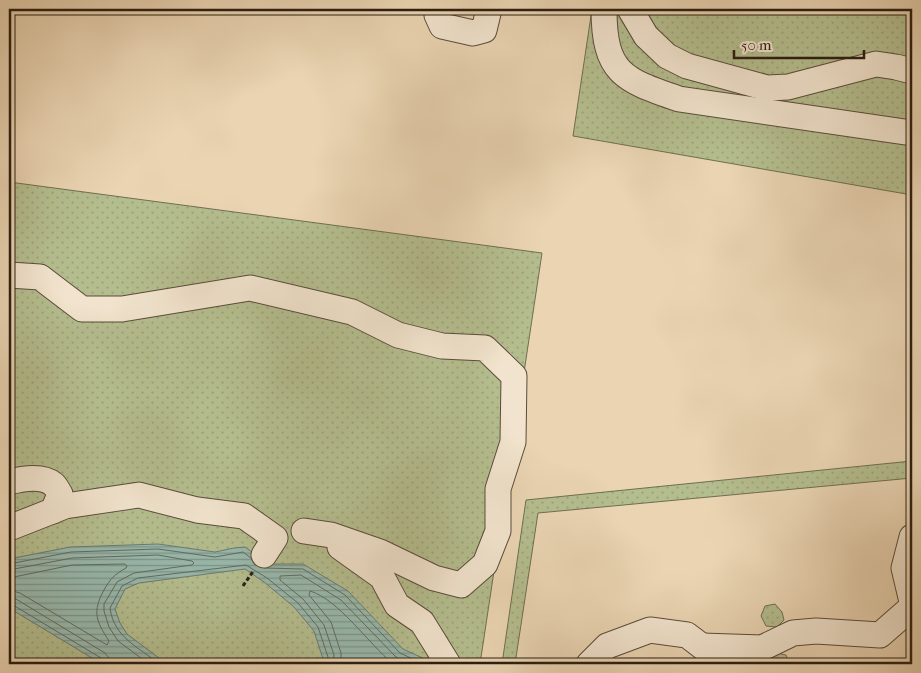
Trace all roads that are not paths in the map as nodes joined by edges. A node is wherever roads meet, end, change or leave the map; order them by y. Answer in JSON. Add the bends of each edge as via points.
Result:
{"nodes":[{"id":1,"x":440,"y":9,"type":"edge"},
{"id":2,"x":489,"y":9,"type":"edge"},
{"id":3,"x":604,"y":9,"type":"edge"},
{"id":4,"x":630,"y":9,"type":"edge"},
{"id":5,"x":912,"y":72,"type":"edge"},
{"id":6,"x":912,"y":133,"type":"edge"},
{"id":7,"x":9,"y":275,"type":"edge"},
{"id":8,"x":9,"y":482,"type":"edge"},
{"id":9,"x":53,"y":510,"type":"junction"},
{"id":10,"x":9,"y":528,"type":"edge"},
{"id":11,"x":304,"y":531,"type":"junction"},
{"id":12,"x":912,"y":537,"type":"edge"},
{"id":13,"x":912,"y":602,"type":"edge"},
{"id":14,"x":912,"y":607,"type":"edge"},
{"id":15,"x":702,"y":646,"type":"junction"},
{"id":16,"x":761,"y":656,"type":"edge"},
{"id":17,"x":448,"y":664,"type":"edge"},
{"id":18,"x":588,"y":664,"type":"edge"},
{"id":19,"x":725,"y":664,"type":"edge"}],
"edges":[{"from":1,"to":2,"type":"street","via":[[437,15],[442,26],[473,32],[484,30]]},
{"from":3,"to":6,"type":"street","via":[[604,34],[609,52],[619,71],[644,87],[679,99]]},
{"from":4,"to":5,"type":"street","via":[[646,36],[667,56],[687,66],[767,88],[788,87],[876,64]]},
{"from":7,"to":11,"type":"street","via":[[40,277],[82,308],[122,309],[250,288],[352,312],[398,335],[442,346],[485,348],[514,376],[512,442],[498,489],[498,531],[485,564],[461,585],[434,578],[380,552],[331,535]]},
{"from":8,"to":9,"type":"street","via":[[24,478],[54,484],[60,494]]},
{"from":9,"to":10,"type":"street"},
{"from":9,"to":11,"type":"street","via":[[139,495],[198,510],[244,516],[269,547]]},
{"from":11,"to":17,"type":"street","via":[[336,544],[382,577],[398,605],[422,622]]},
{"from":12,"to":13,"type":"street","via":[[904,568]]},
{"from":14,"to":16,"type":"street","via":[[880,635],[816,631],[793,633]]},
{"from":15,"to":16,"type":"street"},
{"from":15,"to":18,"type":"street","via":[[687,635],[650,630],[606,646]]},
{"from":15,"to":19,"type":"street"}]}
